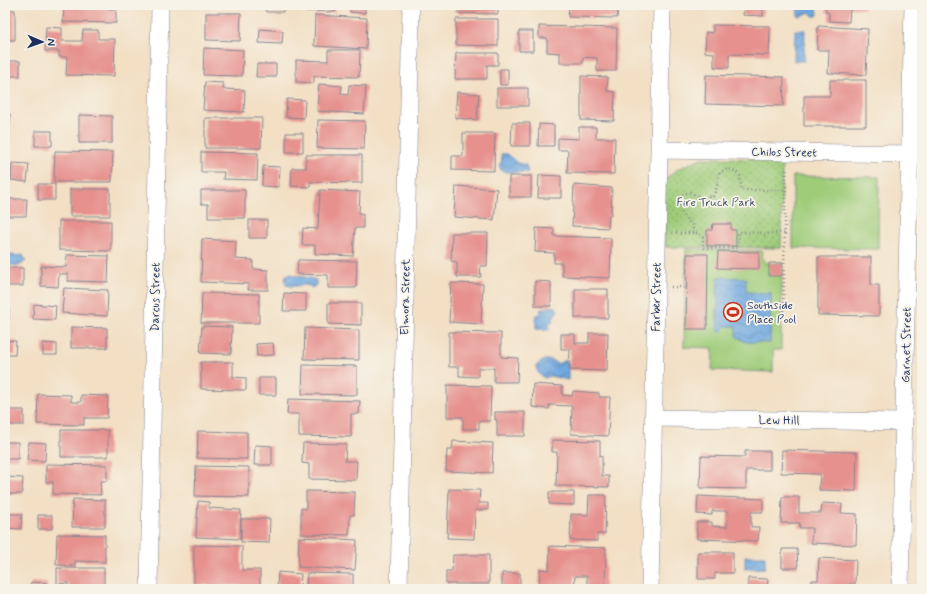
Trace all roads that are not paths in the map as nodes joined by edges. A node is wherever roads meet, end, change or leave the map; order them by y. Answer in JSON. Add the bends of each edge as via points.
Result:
{"nodes":[{"id":1,"x":160,"y":5,"type":"edge"},
{"id":2,"x":411,"y":5,"type":"edge"},
{"id":3,"x":662,"y":5,"type":"edge"},
{"id":4,"x":913,"y":5,"type":"edge"},
{"id":5,"x":659,"y":150,"type":"junction"},
{"id":6,"x":910,"y":154,"type":"junction"},
{"id":7,"x":654,"y":418,"type":"junction"},
{"id":8,"x":904,"y":422,"type":"junction"},
{"id":9,"x":149,"y":589,"type":"edge"},
{"id":10,"x":399,"y":589,"type":"edge"},
{"id":11,"x":650,"y":589,"type":"edge"},
{"id":12,"x":900,"y":589,"type":"edge"}],
"edges":[{"from":1,"to":9,"type":"street","name":"Darcus Street"},
{"from":2,"to":10,"type":"street","name":"Elmora Street"},
{"from":3,"to":5,"type":"street","name":"Farber Street"},
{"from":4,"to":6,"type":"street","name":"Garnet Street"},
{"from":5,"to":6,"type":"street","name":"Chilos Street"},
{"from":5,"to":7,"type":"street","name":"Farber Street"},
{"from":6,"to":8,"type":"street","name":"Garnet Street"},
{"from":7,"to":8,"type":"street","name":"Lew Hill"},
{"from":7,"to":11,"type":"street","name":"Farber Street"},
{"from":8,"to":12,"type":"street","name":"Garnet Street"}]}
